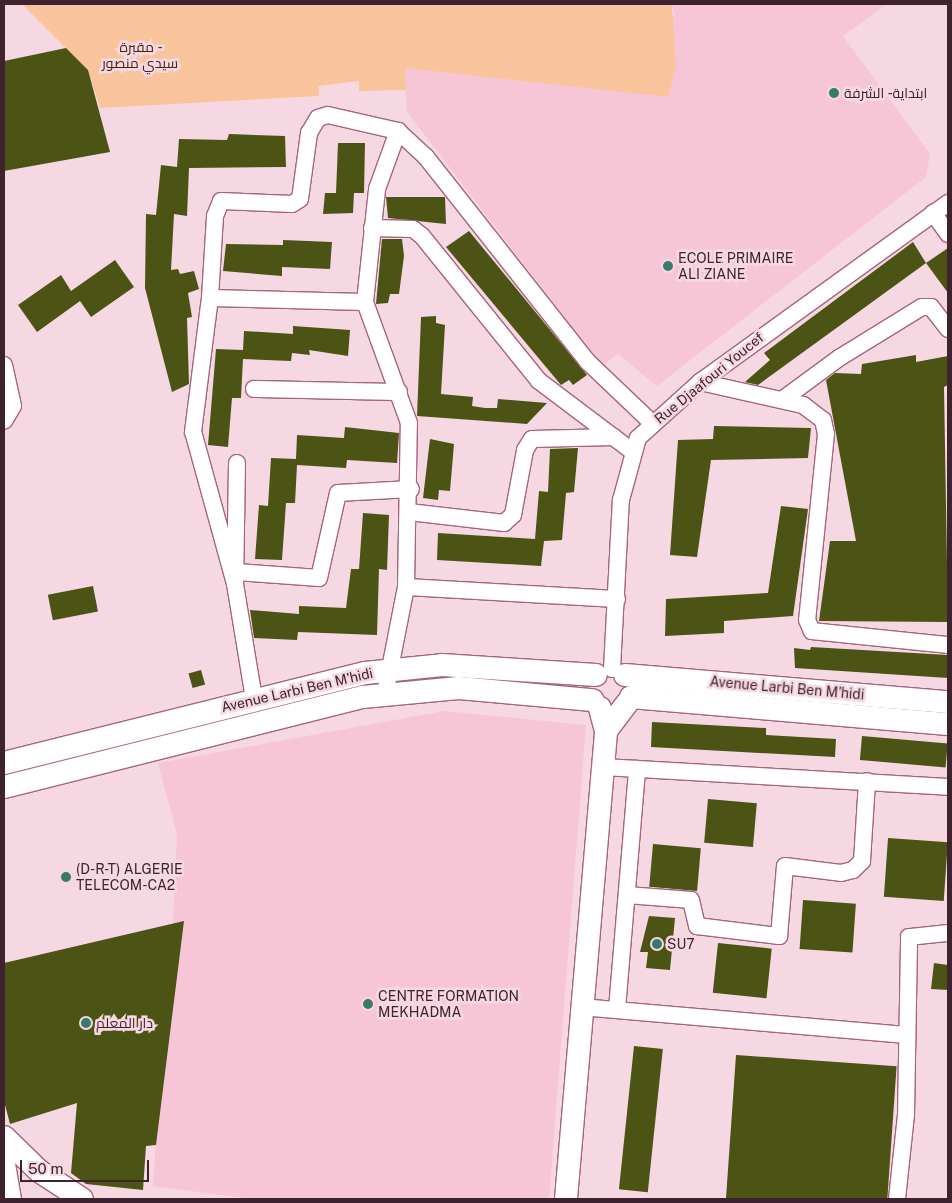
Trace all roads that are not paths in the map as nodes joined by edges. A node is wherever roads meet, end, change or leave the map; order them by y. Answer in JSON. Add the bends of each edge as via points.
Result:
{"nodes":[{"id":1,"x":398,"y":131,"type":"junction"},
{"id":2,"x":948,"y":203,"type":"edge"},
{"id":3,"x":934,"y":213,"type":"junction"},
{"id":4,"x":372,"y":228,"type":"junction"},
{"id":5,"x":948,"y":234,"type":"edge"},
{"id":6,"x":210,"y":298,"type":"junction"},
{"id":7,"x":365,"y":302,"type":"junction"},
{"id":8,"x":948,"y":329,"type":"edge"},
{"id":9,"x":4,"y":366,"type":"edge"},
{"id":10,"x":700,"y":382,"type":"junction"},
{"id":11,"x":254,"y":389,"type":"dead end"},
{"id":12,"x":399,"y":392,"type":"junction"},
{"id":13,"x":782,"y":400,"type":"junction"},
{"id":14,"x":4,"y":421,"type":"edge"},
{"id":15,"x":652,"y":423,"type":"junction"},
{"id":16,"x":614,"y":437,"type":"junction"},
{"id":17,"x":632,"y":451,"type":"junction"},
{"id":18,"x":237,"y":464,"type":"dead end"},
{"id":19,"x":411,"y":489,"type":"junction"},
{"id":20,"x":409,"y":512,"type":"junction"},
{"id":21,"x":236,"y":578,"type":"junction"},
{"id":22,"x":406,"y":587,"type":"junction"},
{"id":23,"x":617,"y":599,"type":"junction"},
{"id":24,"x":948,"y":645,"type":"edge"},
{"id":25,"x":390,"y":670,"type":"junction"},
{"id":26,"x":611,"y":673,"type":"junction"},
{"id":27,"x":386,"y":694,"type":"junction"},
{"id":28,"x":254,"y":699,"type":"junction"},
{"id":29,"x":629,"y":700,"type":"junction"},
{"id":30,"x":948,"y":702,"type":"edge"},
{"id":31,"x":596,"y":704,"type":"junction"},
{"id":32,"x":948,"y":724,"type":"edge"},
{"id":33,"x":606,"y":731,"type":"junction"},
{"id":34,"x":4,"y":763,"type":"edge"},
{"id":35,"x":603,"y":767,"type":"junction"},
{"id":36,"x":637,"y":769,"type":"junction"},
{"id":37,"x":867,"y":781,"type":"junction"},
{"id":38,"x":948,"y":786,"type":"edge"},
{"id":39,"x":4,"y":787,"type":"edge"},
{"id":40,"x":627,"y":895,"type":"junction"},
{"id":41,"x":948,"y":933,"type":"edge"},
{"id":42,"x":580,"y":1007,"type":"junction"},
{"id":43,"x":617,"y":1008,"type":"junction"},
{"id":44,"x":907,"y":1035,"type":"junction"},
{"id":45,"x":4,"y":1137,"type":"edge"},
{"id":46,"x":4,"y":1146,"type":"edge"},
{"id":47,"x":13,"y":1199,"type":"edge"},
{"id":48,"x":82,"y":1199,"type":"edge"},
{"id":49,"x":566,"y":1199,"type":"edge"},
{"id":50,"x":897,"y":1199,"type":"edge"}],
"edges":[{"from":1,"to":4,"type":"street","via":[[377,189]]},
{"from":1,"to":6,"type":"street","via":[[328,115],[318,118],[309,132],[300,199],[292,204],[221,201],[216,207]]},
{"from":1,"to":15,"type":"street","via":[[426,157],[588,362]]},
{"from":2,"to":3,"type":"street","name":"Rue Djaafouri Youcef"},
{"from":3,"to":5,"type":"street"},
{"from":3,"to":10,"type":"street","name":"Rue Djaafouri Youcef"},
{"from":4,"to":7,"type":"street"},
{"from":4,"to":16,"type":"street","via":[[413,229],[422,236],[539,381]]},
{"from":6,"to":7,"type":"street"},
{"from":6,"to":21,"type":"street","via":[[193,432]]},
{"from":7,"to":12,"type":"street"},
{"from":8,"to":13,"type":"street","via":[[932,307],[922,307],[839,358]]},
{"from":9,"to":14,"type":"street","via":[[13,406]]},
{"from":10,"to":13,"type":"street"},
{"from":10,"to":15,"type":"street","name":"Rue Djaafouri Youcef"},
{"from":11,"to":12,"type":"street"},
{"from":12,"to":19,"type":"street","via":[[409,423]]},
{"from":13,"to":24,"type":"street","via":[[815,412],[826,434],[808,626],[818,634]]},
{"from":15,"to":17,"type":"street","name":"Rue Djaafouri Youcef"},
{"from":16,"to":17,"type":"street"},
{"from":16,"to":20,"type":"street","via":[[532,439],[525,450],[514,515],[504,523]]},
{"from":17,"to":23,"type":"street","name":"Rue Djaafouri Youcef","via":[[621,500]]},
{"from":18,"to":21,"type":"street"},
{"from":19,"to":20,"type":"street"},
{"from":19,"to":21,"type":"street","via":[[338,493],[318,578]]},
{"from":20,"to":22,"type":"street"},
{"from":21,"to":28,"type":"street"},
{"from":22,"to":23,"type":"street"},
{"from":22,"to":25,"type":"street"},
{"from":23,"to":26,"type":"street","name":"Rue Djaafouri Youcef"},
{"from":25,"to":26,"type":"main road","name":"Avenue Larbi Ben M'hidi","via":[[471,666]]},
{"from":25,"to":27,"type":"street"},
{"from":25,"to":28,"type":"main road","name":"Avenue Larbi Ben M'hidi"},
{"from":26,"to":29,"type":"main road"},
{"from":26,"to":30,"type":"main road","name":"Avenue Larbi Ben M'hidi"},
{"from":26,"to":31,"type":"main road","via":[[590,687]]},
{"from":27,"to":31,"type":"main road","name":"Avenue Larbi Ben M'hidi","via":[[459,688]]},
{"from":27,"to":39,"type":"main road","name":"Avenue Larbi Ben M'hidi","via":[[323,704]]},
{"from":28,"to":34,"type":"main road","name":"Avenue Larbi Ben M'hidi"},
{"from":29,"to":31,"type":"main road","name":"Avenue Larbi Ben M'hidi","via":[[616,710]]},
{"from":29,"to":32,"type":"main road","name":"Avenue Larbi Ben M'hidi"},
{"from":29,"to":33,"type":"main road"},
{"from":31,"to":33,"type":"main road"},
{"from":33,"to":35,"type":"main road"},
{"from":35,"to":36,"type":"street"},
{"from":35,"to":42,"type":"main road"},
{"from":36,"to":37,"type":"street"},
{"from":36,"to":40,"type":"street"},
{"from":37,"to":38,"type":"street"},
{"from":37,"to":40,"type":"street","via":[[862,861],[853,870],[841,873],[785,866],[779,936],[697,926],[691,900]]},
{"from":40,"to":43,"type":"street"},
{"from":41,"to":44,"type":"street","via":[[910,937]]},
{"from":42,"to":43,"type":"street"},
{"from":42,"to":49,"type":"main road"},
{"from":43,"to":44,"type":"street"},
{"from":44,"to":50,"type":"street","via":[[906,1115]]},
{"from":45,"to":48,"type":"main road","via":[[39,1171]]},
{"from":46,"to":47,"type":"street"}]}
